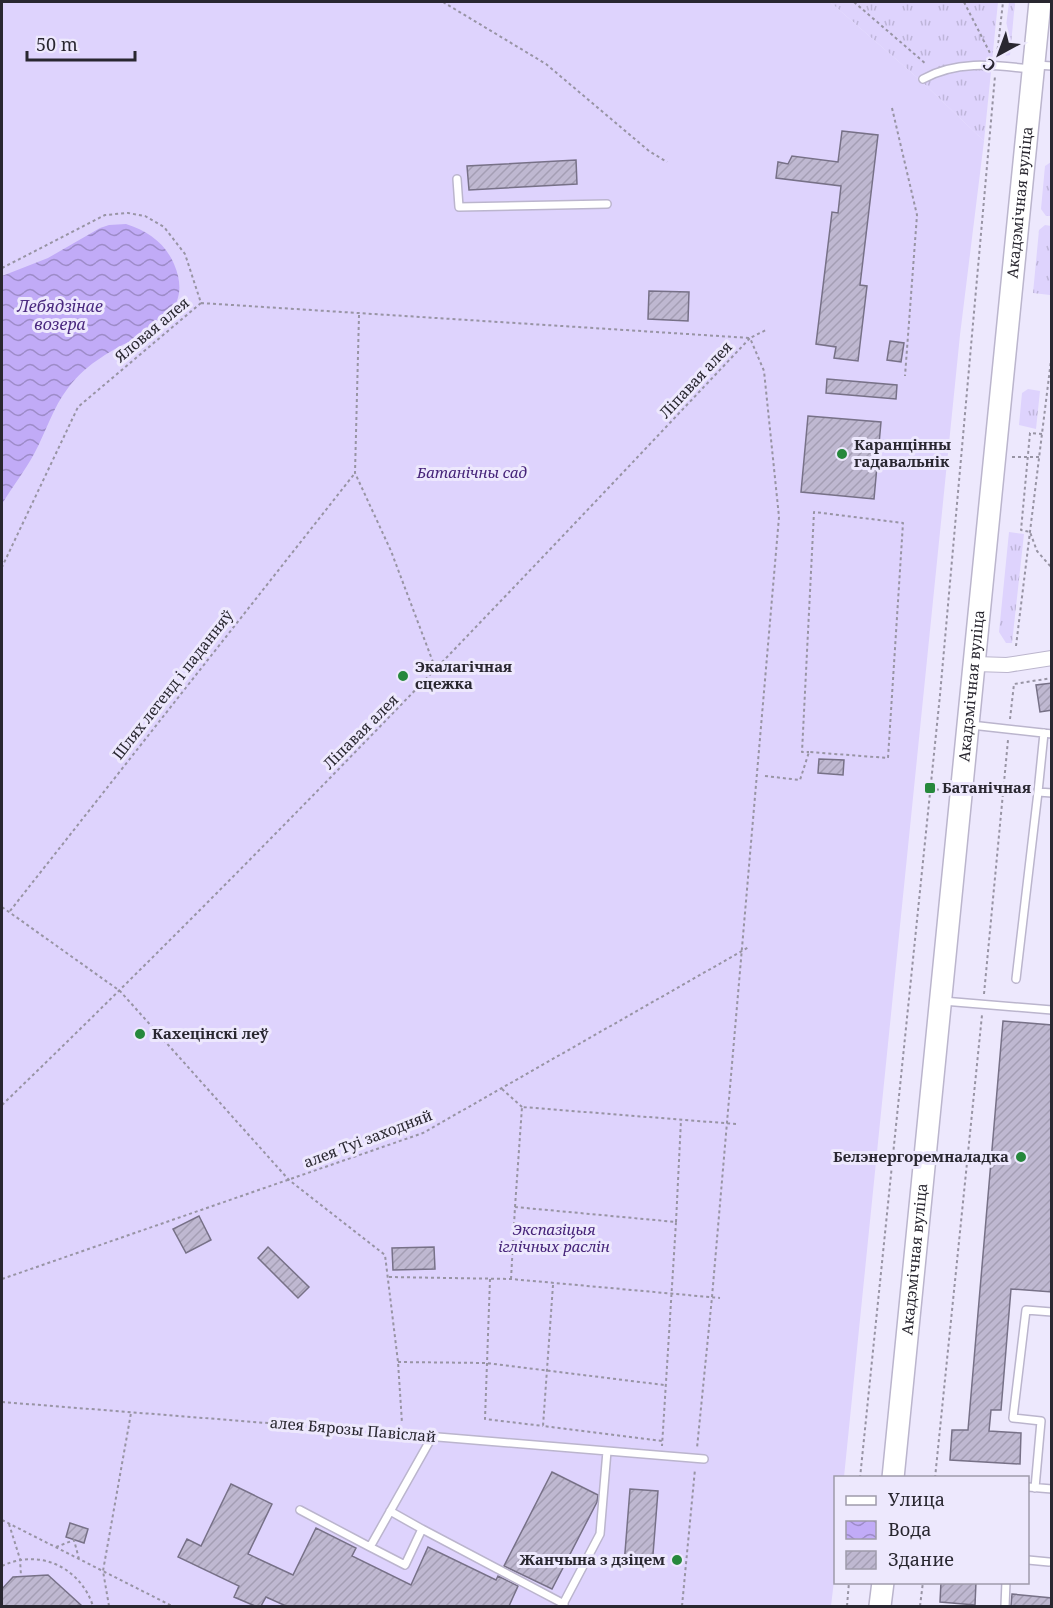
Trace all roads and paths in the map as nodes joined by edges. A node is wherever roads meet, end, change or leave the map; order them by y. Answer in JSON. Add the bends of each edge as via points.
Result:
{"nodes":[{"id":1,"x":443,"y":2,"type":"edge"},
{"id":2,"x":854,"y":2,"type":"edge"},
{"id":3,"x":964,"y":2,"type":"edge"},
{"id":4,"x":1003,"y":2,"type":"edge"},
{"id":5,"x":1040,"y":2,"type":"edge"},
{"id":6,"x":996,"y":65,"type":"junction"},
{"id":7,"x":1040,"y":67,"type":"edge"},
{"id":8,"x":935,"y":72,"type":"junction"},
{"id":9,"x":923,"y":79,"type":"dead end"},
{"id":10,"x":892,"y":108,"type":"dead end"},
{"id":11,"x":667,"y":162,"type":"dead end"},
{"id":12,"x":457,"y":178,"type":"dead end"},
{"id":13,"x":607,"y":204,"type":"dead end"},
{"id":14,"x":2,"y":268,"type":"edge"},
{"id":15,"x":201,"y":303,"type":"junction"},
{"id":16,"x":359,"y":314,"type":"junction"},
{"id":17,"x":765,"y":330,"type":"dead end"},
{"id":18,"x":750,"y":338,"type":"junction"},
{"id":19,"x":1052,"y":352,"type":"edge"},
{"id":20,"x":905,"y":376,"type":"dead end"},
{"id":21,"x":1042,"y":434,"type":"junction"},
{"id":22,"x":994,"y":456,"type":"junction"},
{"id":23,"x":1028,"y":457,"type":"junction"},
{"id":24,"x":1039,"y":458,"type":"junction"},
{"id":25,"x":355,"y":472,"type":"junction"},
{"id":26,"x":1030,"y":532,"type":"junction"},
{"id":27,"x":2,"y":567,"type":"edge"},
{"id":28,"x":1052,"y":568,"type":"edge"},
{"id":29,"x":1016,"y":645,"type":"dead end"},
{"id":30,"x":1052,"y":658,"type":"edge"},
{"id":31,"x":975,"y":664,"type":"junction"},
{"id":32,"x":436,"y":670,"type":"junction"},
{"id":33,"x":1052,"y":678,"type":"edge"},
{"id":34,"x":969,"y":725,"type":"junction"},
{"id":35,"x":1009,"y":729,"type":"junction"},
{"id":36,"x":1048,"y":734,"type":"edge"},
{"id":37,"x":809,"y":752,"type":"junction"},
{"id":38,"x":765,"y":776,"type":"dead end"},
{"id":39,"x":1038,"y":792,"type":"junction"},
{"id":40,"x":1052,"y":794,"type":"edge"},
{"id":41,"x":2,"y":907,"type":"edge"},
{"id":42,"x":9,"y":912,"type":"junction"},
{"id":43,"x":749,"y":947,"type":"dead end"},
{"id":44,"x":741,"y":951,"type":"junction"},
{"id":45,"x":1016,"y":979,"type":"dead end"},
{"id":46,"x":120,"y":991,"type":"junction"},
{"id":47,"x":941,"y":1001,"type":"junction"},
{"id":48,"x":983,"y":1003,"type":"junction"},
{"id":49,"x":1052,"y":1010,"type":"edge"},
{"id":50,"x":502,"y":1089,"type":"junction"},
{"id":51,"x":2,"y":1105,"type":"edge"},
{"id":52,"x":522,"y":1107,"type":"junction"},
{"id":53,"x":681,"y":1119,"type":"junction"},
{"id":54,"x":726,"y":1123,"type":"junction"},
{"id":55,"x":736,"y":1124,"type":"dead end"},
{"id":56,"x":289,"y":1180,"type":"junction"},
{"id":57,"x":515,"y":1208,"type":"junction"},
{"id":58,"x":676,"y":1222,"type":"junction"},
{"id":59,"x":389,"y":1277,"type":"junction"},
{"id":60,"x":2,"y":1279,"type":"edge"},
{"id":61,"x":490,"y":1279,"type":"junction"},
{"id":62,"x":511,"y":1279,"type":"junction"},
{"id":63,"x":553,"y":1283,"type":"junction"},
{"id":64,"x":671,"y":1292,"type":"junction"},
{"id":65,"x":712,"y":1298,"type":"junction"},
{"id":66,"x":720,"y":1299,"type":"dead end"},
{"id":67,"x":1052,"y":1312,"type":"edge"},
{"id":68,"x":398,"y":1362,"type":"junction"},
{"id":69,"x":486,"y":1363,"type":"junction"},
{"id":70,"x":547,"y":1369,"type":"junction"},
{"id":71,"x":664,"y":1385,"type":"junction"},
{"id":72,"x":2,"y":1402,"type":"edge"},
{"id":73,"x":131,"y":1413,"type":"junction"},
{"id":74,"x":543,"y":1426,"type":"junction"},
{"id":75,"x":402,"y":1434,"type":"junction"},
{"id":76,"x":432,"y":1437,"type":"junction"},
{"id":77,"x":662,"y":1441,"type":"junction"},
{"id":78,"x":607,"y":1451,"type":"junction"},
{"id":79,"x":661,"y":1455,"type":"junction"},
{"id":80,"x":700,"y":1458,"type":"junction"},
{"id":81,"x":860,"y":1476,"type":"edge"},
{"id":82,"x":893,"y":1476,"type":"edge"},
{"id":83,"x":935,"y":1476,"type":"edge"},
{"id":84,"x":1031,"y":1488,"type":"edge"},
{"id":85,"x":1052,"y":1489,"type":"edge"},
{"id":86,"x":300,"y":1510,"type":"dead end"},
{"id":87,"x":390,"y":1511,"type":"junction"},
{"id":88,"x":2,"y":1520,"type":"edge"},
{"id":89,"x":9,"y":1524,"type":"junction"},
{"id":90,"x":422,"y":1529,"type":"junction"},
{"id":91,"x":56,"y":1547,"type":"junction"},
{"id":92,"x":370,"y":1547,"type":"junction"},
{"id":93,"x":79,"y":1559,"type":"junction"},
{"id":94,"x":20,"y":1560,"type":"junction"},
{"id":95,"x":1029,"y":1560,"type":"edge"},
{"id":96,"x":1049,"y":1562,"type":"dead end"},
{"id":97,"x":2,"y":1566,"type":"edge"},
{"id":98,"x":103,"y":1571,"type":"junction"},
{"id":99,"x":21,"y":1576,"type":"dead end"},
{"id":100,"x":849,"y":1584,"type":"edge"},
{"id":101,"x":883,"y":1584,"type":"edge"},
{"id":102,"x":923,"y":1584,"type":"edge"},
{"id":103,"x":1006,"y":1584,"type":"edge"},
{"id":104,"x":563,"y":1605,"type":"edge"},
{"id":105,"x":93,"y":1606,"type":"edge"},
{"id":106,"x":109,"y":1606,"type":"edge"},
{"id":107,"x":172,"y":1606,"type":"edge"},
{"id":108,"x":682,"y":1606,"type":"edge"},
{"id":109,"x":847,"y":1606,"type":"edge"},
{"id":110,"x":880,"y":1606,"type":"edge"},
{"id":111,"x":920,"y":1606,"type":"edge"},
{"id":112,"x":1005,"y":1606,"type":"edge"}],
"edges":[{"from":1,"to":11,"type":"path","via":[[546,64]]},
{"from":2,"to":8,"type":"path"},
{"from":3,"to":6,"type":"path"},
{"from":4,"to":6,"type":"path"},
{"from":5,"to":7,"type":"main road","name":"Акадэмічная вуліца"},
{"from":6,"to":7,"type":"lane"},
{"from":6,"to":8,"type":"lane","via":[[958,66]]},
{"from":6,"to":81,"type":"path","via":[[940,695]]},
{"from":7,"to":22,"type":"main road","name":"Акадэмічная вуліца"},
{"from":8,"to":9,"type":"lane"},
{"from":10,"to":20,"type":"path","via":[[917,215]]},
{"from":12,"to":13,"type":"lane","via":[[459,207]]},
{"from":14,"to":15,"type":"path","name":"Яловая алея","via":[[105,215],[128,213],[145,216],[164,227],[185,254]]},
{"from":15,"to":16,"type":"path"},
{"from":15,"to":27,"type":"path","name":"Яловая алея","via":[[78,406]]},
{"from":16,"to":18,"type":"path"},
{"from":16,"to":25,"type":"path"},
{"from":17,"to":18,"type":"path"},
{"from":18,"to":32,"type":"path","name":"Ліпавая алея"},
{"from":18,"to":44,"type":"path","via":[[764,371],[779,518]]},
{"from":19,"to":21,"type":"path"},
{"from":21,"to":23,"type":"path","via":[[1030,433]]},
{"from":21,"to":24,"type":"path"},
{"from":22,"to":23,"type":"path"},
{"from":22,"to":31,"type":"main road","name":"Акадэмічная вуліца"},
{"from":23,"to":24,"type":"path"},
{"from":23,"to":26,"type":"path","via":[[1021,530]]},
{"from":24,"to":26,"type":"path"},
{"from":25,"to":32,"type":"path","via":[[391,551]]},
{"from":25,"to":42,"type":"path","name":"Шлях легенд і паданняў"},
{"from":26,"to":28,"type":"path","via":[[1037,551]]},
{"from":26,"to":29,"type":"path"},
{"from":30,"to":31,"type":"street","via":[[1007,665]]},
{"from":31,"to":34,"type":"main road","name":"Акадэмічная вуліца"},
{"from":32,"to":46,"type":"path","name":"Ліпавая алея"},
{"from":33,"to":35,"type":"path","via":[[1014,684]]},
{"from":34,"to":35,"type":"lane"},
{"from":34,"to":47,"type":"main road","name":"Акадэмічная вуліца"},
{"from":35,"to":36,"type":"lane"},
{"from":35,"to":48,"type":"path"},
{"from":36,"to":39,"type":"lane"},
{"from":37,"to":37,"type":"path","via":[[888,758],[903,523],[814,512],[802,752]]},
{"from":37,"to":38,"type":"path","via":[[800,780]]},
{"from":39,"to":40,"type":"lane"},
{"from":39,"to":45,"type":"lane"},
{"from":41,"to":42,"type":"path"},
{"from":42,"to":46,"type":"path"},
{"from":43,"to":44,"type":"path","name":"алея Туі заходняй"},
{"from":44,"to":50,"type":"path","name":"алея Туі заходняй"},
{"from":44,"to":54,"type":"path"},
{"from":46,"to":51,"type":"path","name":"Ліпавая алея"},
{"from":46,"to":56,"type":"path"},
{"from":47,"to":48,"type":"lane"},
{"from":47,"to":82,"type":"main road","name":"Акадэмічная вуліца"},
{"from":48,"to":49,"type":"lane"},
{"from":48,"to":83,"type":"path"},
{"from":50,"to":52,"type":"path"},
{"from":50,"to":56,"type":"path","name":"алея Туі заходняй","via":[[423,1133]]},
{"from":52,"to":53,"type":"path"},
{"from":52,"to":57,"type":"path"},
{"from":53,"to":54,"type":"path"},
{"from":53,"to":58,"type":"path"},
{"from":54,"to":55,"type":"path"},
{"from":54,"to":65,"type":"path"},
{"from":56,"to":59,"type":"path","via":[[385,1255]]},
{"from":56,"to":60,"type":"path","name":"алея Туі заходняй"},
{"from":57,"to":58,"type":"path"},
{"from":57,"to":62,"type":"path"},
{"from":58,"to":64,"type":"path"},
{"from":59,"to":61,"type":"path"},
{"from":59,"to":68,"type":"path"},
{"from":61,"to":62,"type":"path"},
{"from":61,"to":69,"type":"path"},
{"from":62,"to":63,"type":"path"},
{"from":63,"to":64,"type":"path"},
{"from":63,"to":70,"type":"path"},
{"from":64,"to":65,"type":"path"},
{"from":64,"to":71,"type":"path"},
{"from":65,"to":66,"type":"path"},
{"from":65,"to":80,"type":"path"},
{"from":67,"to":84,"type":"lane","via":[[1026,1310],[1013,1418],[1041,1421]]},
{"from":68,"to":69,"type":"path"},
{"from":68,"to":75,"type":"path"},
{"from":69,"to":70,"type":"path"},
{"from":69,"to":74,"type":"path","via":[[485,1419]]},
{"from":70,"to":71,"type":"path"},
{"from":70,"to":74,"type":"path"},
{"from":71,"to":77,"type":"path"},
{"from":72,"to":73,"type":"path","name":"алея Бярозы Павіслай"},
{"from":73,"to":75,"type":"path","name":"алея Бярозы Павіслай"},
{"from":73,"to":98,"type":"path"},
{"from":74,"to":77,"type":"path"},
{"from":75,"to":76,"type":"lane","name":"алея Бярозы Павіслай"},
{"from":76,"to":78,"type":"lane","name":"алея Бярозы Павіслай"},
{"from":76,"to":87,"type":"lane"},
{"from":77,"to":79,"type":"path"},
{"from":78,"to":79,"type":"lane","name":"алея Бярозы Павіслай"},
{"from":78,"to":104,"type":"lane","via":[[600,1534]]},
{"from":79,"to":80,"type":"lane","name":"алея Бярозы Павіслай"},
{"from":80,"to":108,"type":"path"},
{"from":84,"to":85,"type":"lane"},
{"from":86,"to":92,"type":"lane"},
{"from":87,"to":90,"type":"lane"},
{"from":87,"to":92,"type":"lane"},
{"from":88,"to":89,"type":"path"},
{"from":89,"to":91,"type":"path"},
{"from":89,"to":94,"type":"path"},
{"from":90,"to":92,"type":"lane","via":[[405,1565]]},
{"from":90,"to":104,"type":"lane"},
{"from":91,"to":93,"type":"path"},
{"from":91,"to":93,"type":"path","via":[[74,1540]]},
{"from":93,"to":98,"type":"path"},
{"from":94,"to":97,"type":"path"},
{"from":94,"to":99,"type":"path"},
{"from":94,"to":105,"type":"path","via":[[44,1560],[64,1568],[84,1587]]},
{"from":95,"to":96,"type":"lane"},
{"from":98,"to":106,"type":"path"},
{"from":98,"to":107,"type":"path"},
{"from":100,"to":109,"type":"path"},
{"from":101,"to":110,"type":"main road"},
{"from":102,"to":111,"type":"path"},
{"from":103,"to":112,"type":"lane"}]}
